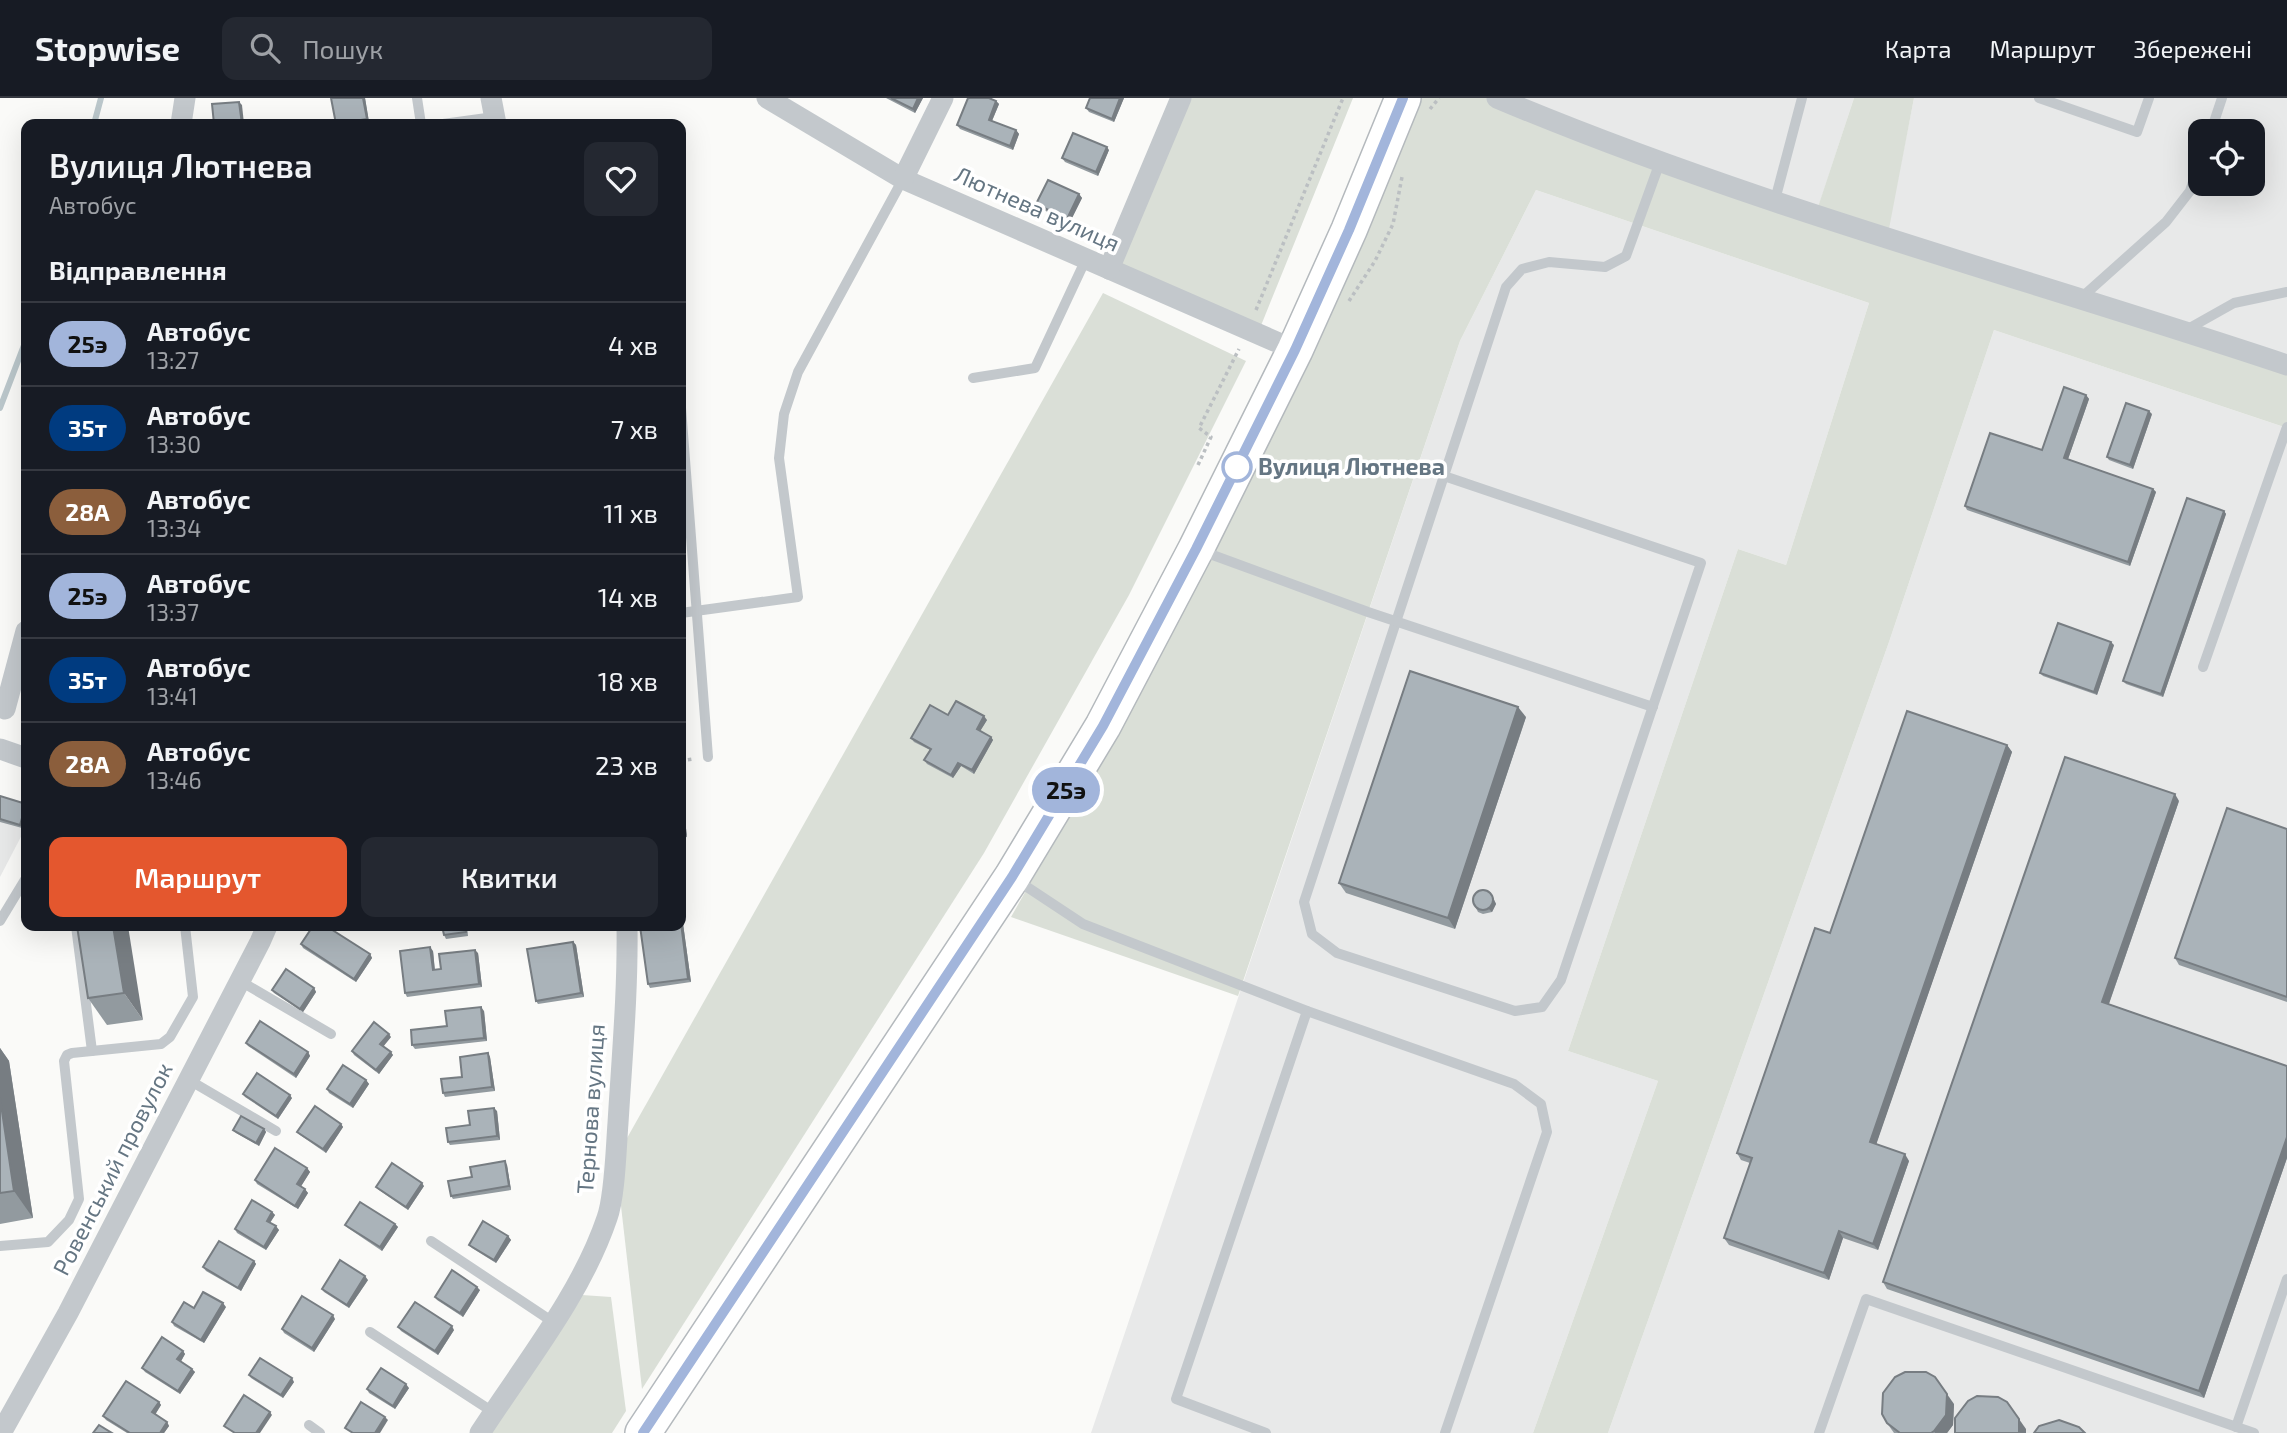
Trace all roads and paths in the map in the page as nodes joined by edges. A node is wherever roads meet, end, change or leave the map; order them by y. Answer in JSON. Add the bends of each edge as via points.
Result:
{"nodes":[{"id":1,"x":185,"y":98,"type":"edge"},
{"id":2,"x":417,"y":98,"type":"edge"},
{"id":3,"x":768,"y":98,"type":"edge"},
{"id":4,"x":943,"y":98,"type":"edge"},
{"id":5,"x":1181,"y":98,"type":"edge"},
{"id":6,"x":1343,"y":98,"type":"edge"},
{"id":7,"x":1439,"y":98,"type":"edge"},
{"id":8,"x":1497,"y":98,"type":"edge"},
{"id":9,"x":1802,"y":98,"type":"edge"},
{"id":10,"x":2039,"y":98,"type":"edge"},
{"id":11,"x":2148,"y":98,"type":"edge"},
{"id":12,"x":2222,"y":98,"type":"edge"},
{"id":13,"x":1531,"y":104,"type":"edge"},
{"id":14,"x":1414,"y":109,"type":"edge"},
{"id":15,"x":494,"y":113,"type":"edge"},
{"id":16,"x":182,"y":119,"type":"edge"},
{"id":17,"x":420,"y":119,"type":"edge"},
{"id":18,"x":466,"y":119,"type":"edge"},
{"id":19,"x":2215,"y":119,"type":"edge"},
{"id":20,"x":1660,"y":162,"type":"junction"},
{"id":21,"x":1403,"y":170,"type":"dead end"},
{"id":22,"x":903,"y":178,"type":"junction"},
{"id":23,"x":2188,"y":194,"type":"edge"},
{"id":24,"x":1775,"y":200,"type":"junction"},
{"id":25,"x":1086,"y":259,"type":"junction"},
{"id":26,"x":1109,"y":269,"type":"junction"},
{"id":27,"x":2287,"y":292,"type":"edge"},
{"id":28,"x":2081,"y":298,"type":"junction"},
{"id":29,"x":1347,"y":304,"type":"dead end"},
{"id":30,"x":1248,"y":330,"type":"junction"},
{"id":31,"x":2184,"y":331,"type":"junction"},
{"id":32,"x":1295,"y":350,"type":"junction"},
{"id":33,"x":2287,"y":365,"type":"edge"},
{"id":34,"x":973,"y":378,"type":"dead end"},
{"id":35,"x":2287,"y":427,"type":"edge"},
{"id":36,"x":1198,"y":465,"type":"dead end"},
{"id":37,"x":686,"y":471,"type":"edge"},
{"id":38,"x":1444,"y":477,"type":"junction"},
{"id":39,"x":1196,"y":549,"type":"junction"},
{"id":40,"x":697,"y":611,"type":"junction"},
{"id":41,"x":686,"y":612,"type":"edge"},
{"id":42,"x":1396,"y":621,"type":"junction"},
{"id":43,"x":21,"y":650,"type":"edge"},
{"id":44,"x":2203,"y":667,"type":"dead end"},
{"id":45,"x":1653,"y":707,"type":"junction"},
{"id":46,"x":5,"y":709,"type":"dead end"},
{"id":47,"x":0,"y":749,"type":"edge"},
{"id":48,"x":21,"y":756,"type":"edge"},
{"id":49,"x":708,"y":757,"type":"dead end"},
{"id":50,"x":1012,"y":877,"type":"junction"},
{"id":51,"x":21,"y":886,"type":"edge"},
{"id":52,"x":0,"y":921,"type":"edge"},
{"id":53,"x":77,"y":931,"type":"edge"},
{"id":54,"x":185,"y":931,"type":"edge"},
{"id":55,"x":265,"y":931,"type":"edge"},
{"id":56,"x":627,"y":931,"type":"edge"},
{"id":57,"x":240,"y":981,"type":"junction"},
{"id":58,"x":1307,"y":1011,"type":"junction"},
{"id":59,"x":331,"y":1034,"type":"dead end"},
{"id":60,"x":92,"y":1051,"type":"junction"},
{"id":61,"x":189,"y":1080,"type":"junction"},
{"id":62,"x":276,"y":1131,"type":"dead end"},
{"id":63,"x":431,"y":1241,"type":"dead end"},
{"id":64,"x":0,"y":1246,"type":"edge"},
{"id":65,"x":2287,"y":1279,"type":"edge"},
{"id":66,"x":553,"y":1322,"type":"junction"},
{"id":67,"x":370,"y":1332,"type":"dead end"},
{"id":68,"x":493,"y":1412,"type":"junction"},
{"id":69,"x":309,"y":1425,"type":"dead end"},
{"id":70,"x":2236,"y":1427,"type":"junction"},
{"id":71,"x":1,"y":1433,"type":"edge"},
{"id":72,"x":320,"y":1433,"type":"edge"},
{"id":73,"x":480,"y":1433,"type":"edge"},
{"id":74,"x":643,"y":1433,"type":"edge"},
{"id":75,"x":1266,"y":1433,"type":"edge"},
{"id":76,"x":1445,"y":1433,"type":"edge"},
{"id":77,"x":1819,"y":1433,"type":"edge"},
{"id":78,"x":2254,"y":1433,"type":"edge"}],
"edges":[{"from":1,"to":16,"type":"street"},
{"from":2,"to":17,"type":"lane"},
{"from":3,"to":22,"type":"street","name":"Лютнева вулиця"},
{"from":4,"to":22,"type":"street"},
{"from":5,"to":26,"type":"street"},
{"from":6,"to":30,"type":"path"},
{"from":7,"to":14,"type":"path","via":[[1430,108]]},
{"from":8,"to":13,"type":"street"},
{"from":9,"to":24,"type":"lane"},
{"from":10,"to":11,"type":"lane","via":[[2137,132]]},
{"from":12,"to":19,"type":"lane"},
{"from":13,"to":20,"type":"street"},
{"from":14,"to":32,"type":"highway","via":[[1349,230]]},
{"from":15,"to":18,"type":"lane"},
{"from":20,"to":24,"type":"street"},
{"from":20,"to":38,"type":"lane","via":[[1626,256],[1605,267],[1549,262],[1522,269],[1506,287]]},
{"from":21,"to":29,"type":"path","via":[[1393,224]]},
{"from":22,"to":25,"type":"street","name":"Лютнева вулиця"},
{"from":22,"to":40,"type":"lane","via":[[798,372],[784,414],[779,457],[798,597]]},
{"from":23,"to":28,"type":"lane","via":[[2166,222]]},
{"from":24,"to":28,"type":"street"},
{"from":25,"to":26,"type":"street","name":"Лютнева вулиця"},
{"from":25,"to":34,"type":"lane","via":[[1035,368]]},
{"from":26,"to":30,"type":"street","name":"Лютнева вулиця"},
{"from":27,"to":31,"type":"lane","via":[[2234,303]]},
{"from":28,"to":31,"type":"street"},
{"from":30,"to":32,"type":"street","name":"Лютнева вулиця"},
{"from":30,"to":36,"type":"path","via":[[1199,428],[1211,437]]},
{"from":31,"to":33,"type":"street"},
{"from":32,"to":39,"type":"highway"},
{"from":35,"to":44,"type":"lane"},
{"from":37,"to":40,"type":"lane"},
{"from":38,"to":42,"type":"lane"},
{"from":38,"to":45,"type":"lane","via":[[1701,563]]},
{"from":39,"to":42,"type":"lane"},
{"from":39,"to":50,"type":"highway","via":[[1103,726]]},
{"from":40,"to":41,"type":"lane"},
{"from":40,"to":49,"type":"lane"},
{"from":42,"to":45,"type":"lane"},
{"from":42,"to":45,"type":"lane","via":[[1304,902],[1312,934],[1337,953],[1515,1011],[1542,1007],[1561,980]]},
{"from":43,"to":46,"type":"street"},
{"from":47,"to":48,"type":"street"},
{"from":50,"to":58,"type":"lane","via":[[1083,924]]},
{"from":50,"to":74,"type":"highway"},
{"from":51,"to":52,"type":"lane"},
{"from":53,"to":60,"type":"lane"},
{"from":54,"to":60,"type":"lane","via":[[192,997],[170,1037],[161,1044]]},
{"from":55,"to":57,"type":"street","name":"Ровенський провулок"},
{"from":56,"to":66,"type":"street","name":"Тернова вулиця","via":[[622,1065],[609,1214],[594,1252]]},
{"from":57,"to":59,"type":"lane"},
{"from":57,"to":61,"type":"street","name":"Ровенський провулок"},
{"from":58,"to":75,"type":"lane","via":[[1176,1399]]},
{"from":58,"to":76,"type":"lane","via":[[1514,1084],[1541,1104],[1547,1132]]},
{"from":60,"to":64,"type":"lane","via":[[72,1053],[64,1061],[79,1199],[75,1209],[48,1242]]},
{"from":61,"to":62,"type":"lane"},
{"from":61,"to":71,"type":"street","name":"Ровенський провулок"},
{"from":63,"to":66,"type":"lane"},
{"from":65,"to":70,"type":"lane"},
{"from":66,"to":68,"type":"street","name":"Тернова вулиця"},
{"from":67,"to":68,"type":"lane"},
{"from":68,"to":73,"type":"street","name":"Тернова вулиця"},
{"from":69,"to":72,"type":"lane"},
{"from":70,"to":77,"type":"lane","via":[[1866,1299]]},
{"from":70,"to":78,"type":"lane"}]}
